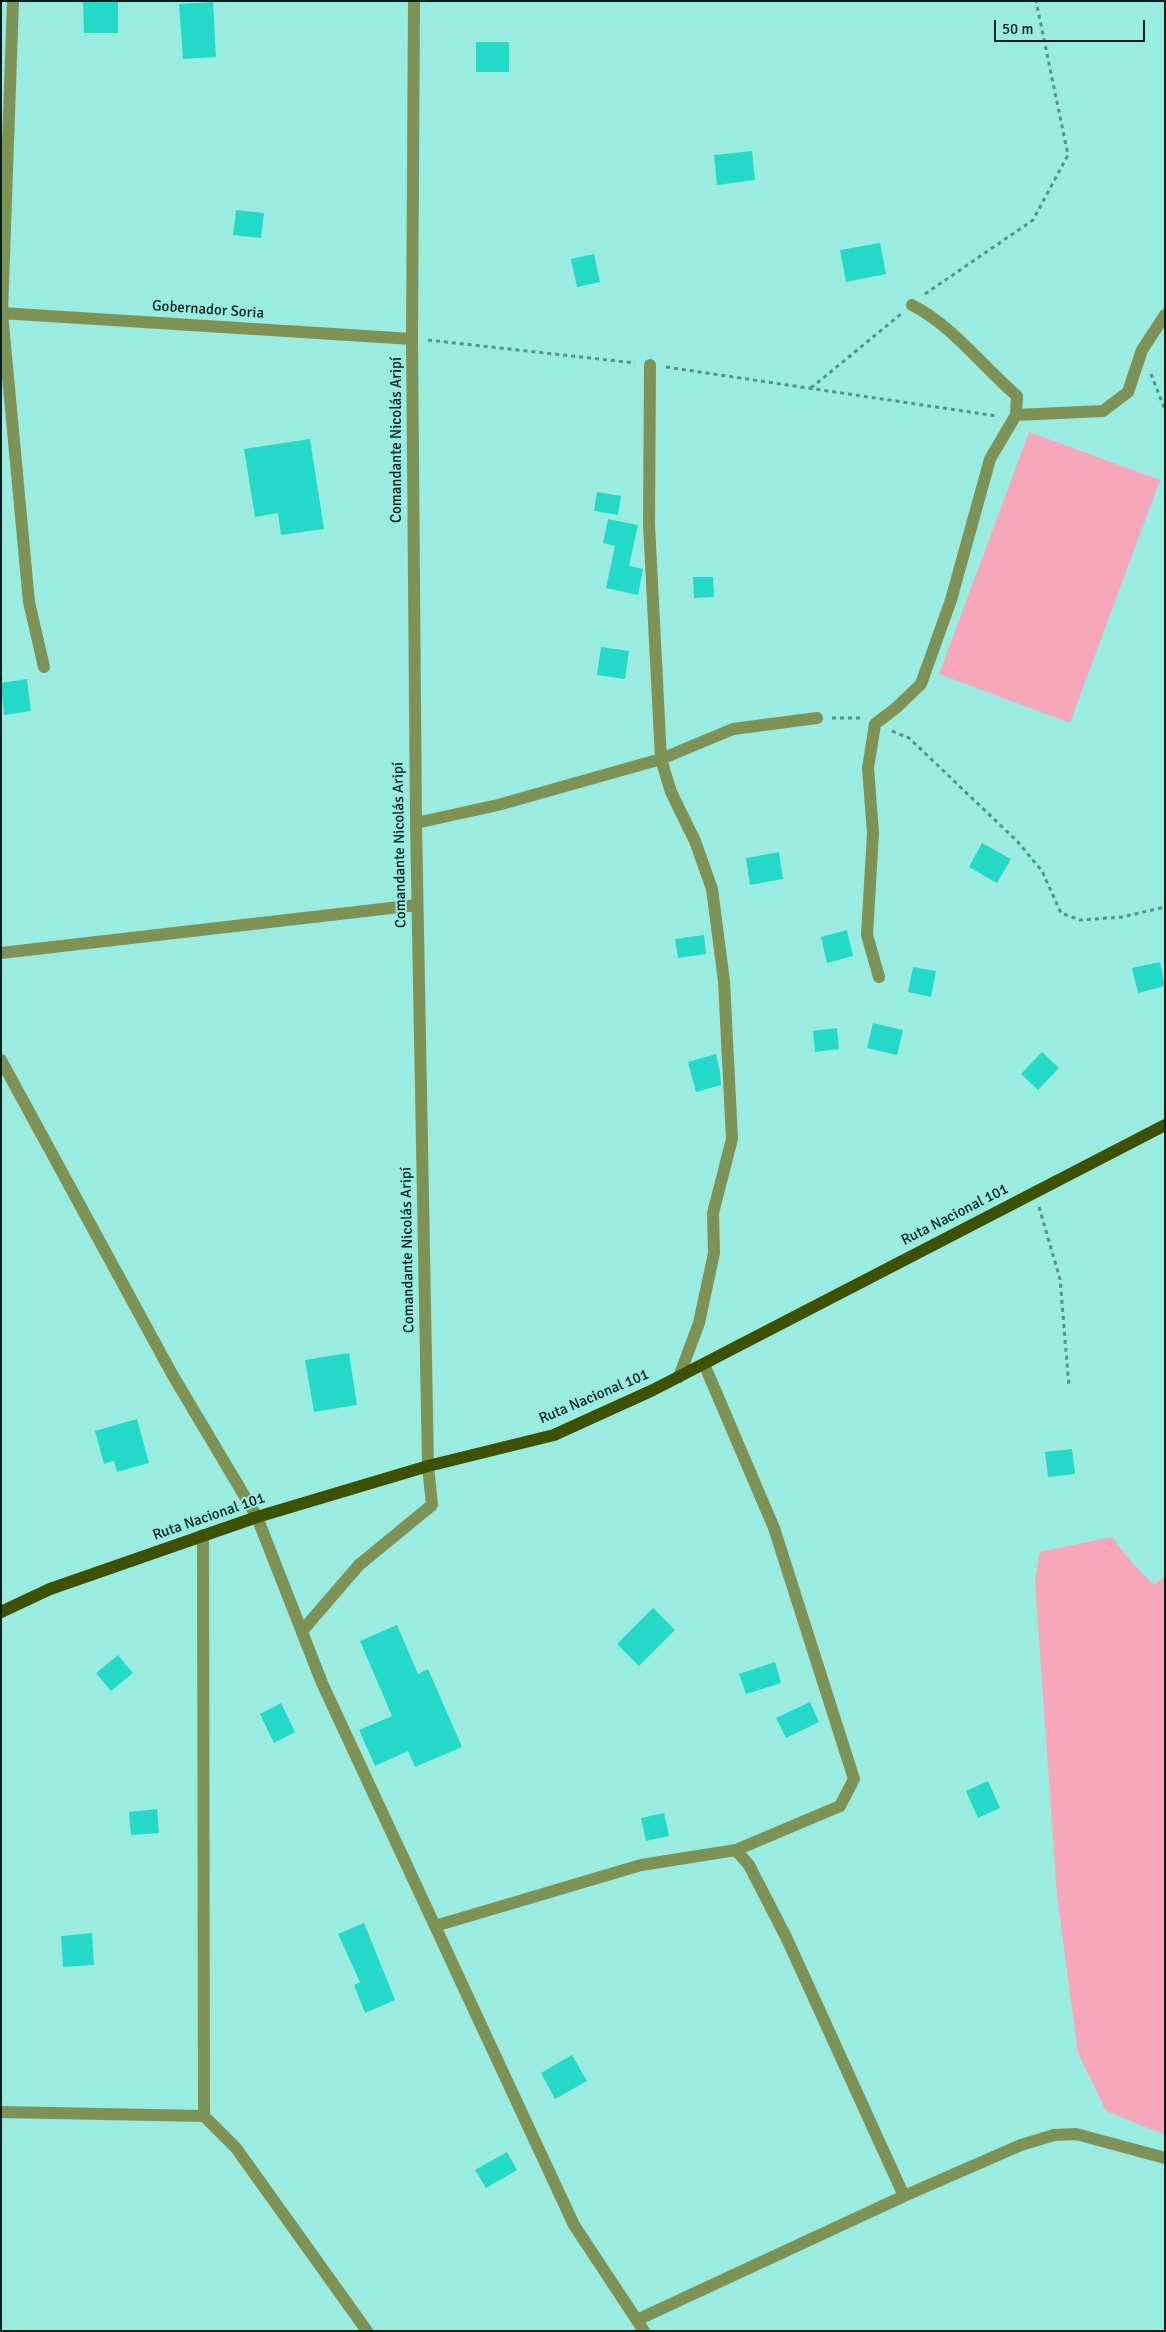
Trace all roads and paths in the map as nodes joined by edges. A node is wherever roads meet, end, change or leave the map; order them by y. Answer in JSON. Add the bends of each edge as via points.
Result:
{"nodes":[{"id":1,"x":13,"y":1,"type":"edge"},
{"id":2,"x":414,"y":1,"type":"edge"},
{"id":3,"x":1036,"y":1,"type":"edge"},
{"id":4,"x":912,"y":306,"type":"junction"},
{"id":5,"x":2,"y":313,"type":"edge"},
{"id":6,"x":1165,"y":315,"type":"edge"},
{"id":7,"x":412,"y":339,"type":"junction"},
{"id":8,"x":1142,"y":350,"type":"junction"},
{"id":9,"x":650,"y":365,"type":"junction"},
{"id":10,"x":811,"y":389,"type":"junction"},
{"id":11,"x":1165,"y":410,"type":"edge"},
{"id":12,"x":1016,"y":416,"type":"junction"},
{"id":13,"x":995,"y":417,"type":"dead end"},
{"id":14,"x":44,"y":667,"type":"dead end"},
{"id":15,"x":817,"y":718,"type":"joint"},
{"id":16,"x":874,"y":724,"type":"junction"},
{"id":17,"x":661,"y":759,"type":"junction"},
{"id":18,"x":416,"y":823,"type":"junction"},
{"id":19,"x":417,"y":905,"type":"junction"},
{"id":20,"x":1165,"y":906,"type":"edge"},
{"id":21,"x":1,"y":953,"type":"edge"},
{"id":22,"x":879,"y":977,"type":"dead end"},
{"id":23,"x":1,"y":1060,"type":"edge"},
{"id":24,"x":1165,"y":1125,"type":"edge"},
{"id":25,"x":1034,"y":1192,"type":"junction"},
{"id":26,"x":704,"y":1364,"type":"junction"},
{"id":27,"x":679,"y":1377,"type":"junction"},
{"id":28,"x":1070,"y":1387,"type":"dead end"},
{"id":29,"x":428,"y":1466,"type":"junction"},
{"id":30,"x":257,"y":1517,"type":"junction"},
{"id":31,"x":203,"y":1535,"type":"junction"},
{"id":32,"x":1,"y":1612,"type":"edge"},
{"id":33,"x":302,"y":1631,"type":"junction"},
{"id":34,"x":736,"y":1850,"type":"junction"},
{"id":35,"x":435,"y":1926,"type":"junction"},
{"id":36,"x":1,"y":2112,"type":"edge"},
{"id":37,"x":204,"y":2116,"type":"junction"},
{"id":38,"x":1165,"y":2158,"type":"edge"},
{"id":39,"x":904,"y":2196,"type":"junction"},
{"id":40,"x":642,"y":2325,"type":"edge"},
{"id":41,"x":367,"y":2331,"type":"edge"}],
"edges":[{"from":1,"to":5,"type":"street"},
{"from":2,"to":7,"type":"street","name":"Comandante Nicolás Aripí"},
{"from":3,"to":4,"type":"path","via":[[1068,155],[1033,220]]},
{"from":4,"to":10,"type":"path"},
{"from":4,"to":12,"type":"street","via":[[949,332],[1017,396]]},
{"from":5,"to":7,"type":"street","name":"Gobernador Soria"},
{"from":5,"to":14,"type":"street","via":[[29,602]]},
{"from":6,"to":8,"type":"street"},
{"from":7,"to":9,"type":"path"},
{"from":7,"to":18,"type":"street","name":"Comandante Nicolás Aripí"},
{"from":8,"to":11,"type":"path"},
{"from":8,"to":12,"type":"street","via":[[1128,392],[1104,411]]},
{"from":9,"to":10,"type":"path"},
{"from":9,"to":17,"type":"street","via":[[649,524]]},
{"from":10,"to":13,"type":"path"},
{"from":12,"to":16,"type":"street","via":[[990,459],[951,600],[921,684]]},
{"from":15,"to":16,"type":"path","via":[[859,717]]},
{"from":15,"to":17,"type":"street","via":[[733,729]]},
{"from":16,"to":20,"type":"path","via":[[909,738],[1018,842],[1042,871],[1061,913],[1080,920],[1122,917]]},
{"from":16,"to":22,"type":"street","via":[[868,768],[873,833],[868,935]]},
{"from":17,"to":18,"type":"street","via":[[498,805]]},
{"from":17,"to":27,"type":"street","via":[[671,792],[696,841],[712,889],[724,981],[732,1139],[713,1213],[714,1253],[700,1322]]},
{"from":18,"to":19,"type":"street","name":"Comandante Nicolás Aripí"},
{"from":19,"to":21,"type":"street"},
{"from":19,"to":29,"type":"street","name":"Comandante Nicolás Aripí"},
{"from":23,"to":30,"type":"street","via":[[172,1374]]},
{"from":24,"to":25,"type":"main road","name":"Ruta Nacional 101"},
{"from":25,"to":26,"type":"main road","name":"Ruta Nacional 101"},
{"from":25,"to":28,"type":"path","via":[[1060,1279]]},
{"from":26,"to":27,"type":"main road","name":"Ruta Nacional 101"},
{"from":26,"to":34,"type":"street","via":[[774,1528],[854,1779],[840,1806]]},
{"from":27,"to":29,"type":"main road","name":"Ruta Nacional 101","via":[[554,1435]]},
{"from":29,"to":30,"type":"main road","name":"Ruta Nacional 101"},
{"from":29,"to":33,"type":"street","name":"Comandante Nicolás Aripí","via":[[432,1505],[359,1565]]},
{"from":30,"to":31,"type":"main road","name":"Ruta Nacional 101"},
{"from":30,"to":33,"type":"street"},
{"from":31,"to":32,"type":"main road","name":"Ruta Nacional 101","via":[[50,1589]]},
{"from":31,"to":37,"type":"street"},
{"from":33,"to":35,"type":"street","via":[[322,1683]]},
{"from":34,"to":35,"type":"street","via":[[642,1865]]},
{"from":34,"to":39,"type":"street","via":[[749,1865],[787,1939]]},
{"from":35,"to":40,"type":"street","via":[[574,2225]]},
{"from":36,"to":37,"type":"street"},
{"from":37,"to":41,"type":"street","via":[[236,2148]]},
{"from":38,"to":39,"type":"street","via":[[1076,2134],[1054,2135],[1021,2145]]},
{"from":39,"to":40,"type":"street"}]}
